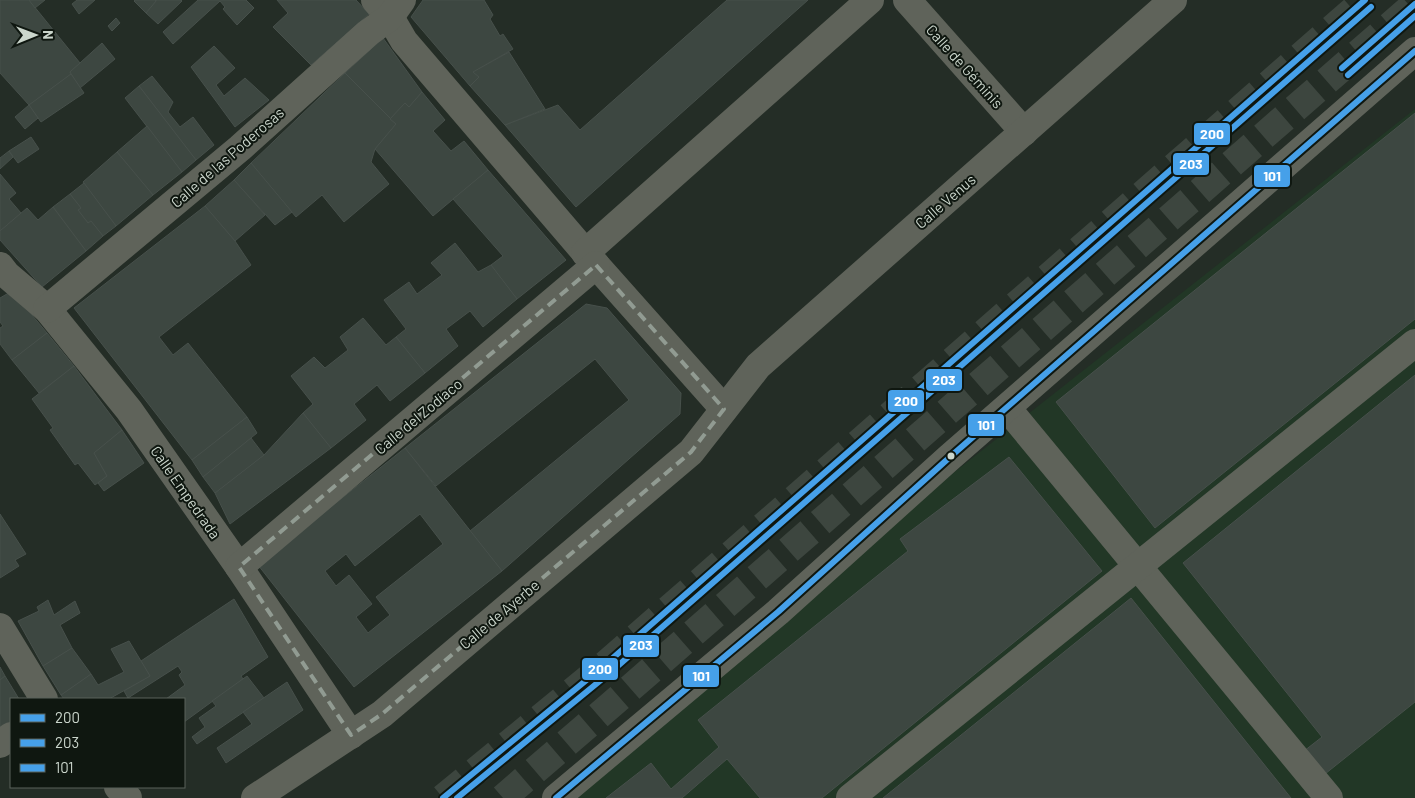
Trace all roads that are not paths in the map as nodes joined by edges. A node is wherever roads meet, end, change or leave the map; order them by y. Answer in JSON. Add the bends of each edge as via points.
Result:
{"nodes":[{"id":1,"x":870,"y":0,"type":"edge"},
{"id":2,"x":907,"y":0,"type":"edge"},
{"id":3,"x":1173,"y":0,"type":"edge"},
{"id":4,"x":389,"y":6,"type":"edge"},
{"id":5,"x":1415,"y":51,"type":"edge"},
{"id":6,"x":1024,"y":132,"type":"junction"},
{"id":7,"x":591,"y":259,"type":"junction"},
{"id":8,"x":2,"y":274,"type":"edge"},
{"id":9,"x":47,"y":309,"type":"junction"},
{"id":10,"x":1415,"y":343,"type":"edge"},
{"id":11,"x":1007,"y":408,"type":"junction"},
{"id":12,"x":724,"y":409,"type":"junction"},
{"id":13,"x":239,"y":567,"type":"junction"},
{"id":14,"x":1137,"y":567,"type":"junction"},
{"id":15,"x":0,"y":627,"type":"edge"},
{"id":16,"x":43,"y":698,"type":"edge"},
{"id":17,"x":351,"y":735,"type":"junction"},
{"id":18,"x":119,"y":788,"type":"edge"},
{"id":19,"x":128,"y":798,"type":"edge"},
{"id":20,"x":255,"y":798,"type":"edge"},
{"id":21,"x":556,"y":798,"type":"edge"},
{"id":22,"x":850,"y":798,"type":"edge"},
{"id":23,"x":1329,"y":798,"type":"edge"}],
"edges":[{"from":1,"to":7,"type":"street","name":"Calle del Zodíaco"},
{"from":2,"to":6,"type":"street","name":"Calle de Géminis"},
{"from":3,"to":6,"type":"street","name":"Calle Venus"},
{"from":4,"to":7,"type":"street","via":[[404,41]]},
{"from":4,"to":9,"type":"street","name":"Calle de las Poderosas","via":[[368,33],[240,148]]},
{"from":5,"to":11,"type":"street"},
{"from":6,"to":12,"type":"street","name":"Calle Venus","via":[[758,366]]},
{"from":7,"to":12,"type":"street"},
{"from":7,"to":13,"type":"street","name":"Calle del Zodíaco"},
{"from":8,"to":9,"type":"street","name":"Calle Empedrada"},
{"from":9,"to":13,"type":"street","name":"Calle Empedrada","via":[[129,410]]},
{"from":10,"to":14,"type":"street"},
{"from":11,"to":14,"type":"street"},
{"from":11,"to":21,"type":"street","via":[[778,612]]},
{"from":12,"to":17,"type":"street","name":"Calle de Ayerbe","via":[[691,452],[382,714]]},
{"from":13,"to":17,"type":"street","name":"Calle Empedrada"},
{"from":14,"to":22,"type":"street"},
{"from":14,"to":23,"type":"street"},
{"from":15,"to":16,"type":"street"},
{"from":17,"to":20,"type":"street","name":"Calle de Ayerbe"},
{"from":18,"to":19,"type":"street"}]}
